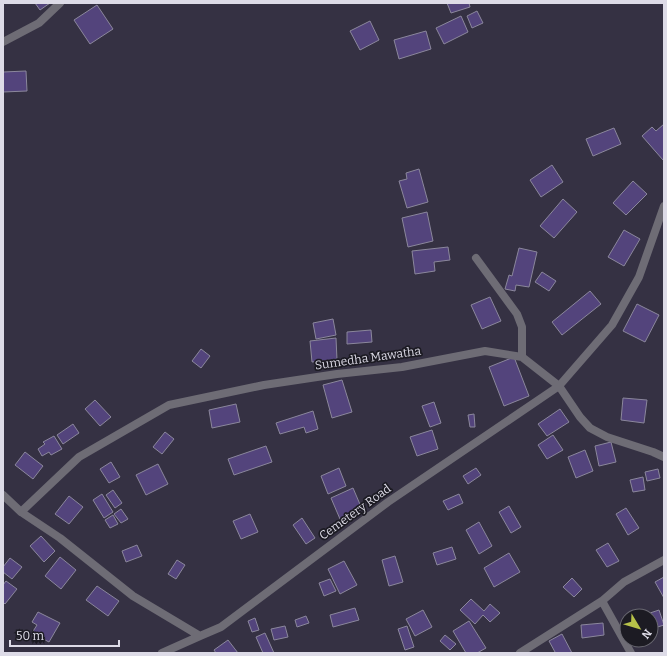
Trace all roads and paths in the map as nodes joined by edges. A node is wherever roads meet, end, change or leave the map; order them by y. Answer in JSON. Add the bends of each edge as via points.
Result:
{"nodes":[{"id":1,"x":60,"y":3,"type":"edge"},
{"id":2,"x":3,"y":42,"type":"edge"},
{"id":3,"x":664,"y":206,"type":"edge"},
{"id":4,"x":476,"y":258,"type":"dead end"},
{"id":5,"x":522,"y":357,"type":"junction"},
{"id":6,"x":559,"y":386,"type":"junction"},
{"id":7,"x":664,"y":457,"type":"edge"},
{"id":8,"x":3,"y":496,"type":"edge"},
{"id":9,"x":21,"y":512,"type":"junction"},
{"id":10,"x":664,"y":560,"type":"edge"},
{"id":11,"x":602,"y":601,"type":"junction"},
{"id":12,"x":200,"y":636,"type":"junction"},
{"id":13,"x":180,"y":649,"type":"edge"},
{"id":14,"x":162,"y":653,"type":"edge"},
{"id":15,"x":520,"y":653,"type":"edge"},
{"id":16,"x":631,"y":653,"type":"edge"}],
"edges":[{"from":1,"to":2,"type":"street","via":[[39,22]]},
{"from":3,"to":6,"type":"street","via":[[639,277],[612,325]]},
{"from":4,"to":5,"type":"street","via":[[516,314],[522,327]]},
{"from":5,"to":6,"type":"street","name":"Sumedha Mawatha"},
{"from":5,"to":9,"type":"street","name":"Sumedha Mawatha","via":[[485,351],[402,367],[264,386],[169,405],[79,457]]},
{"from":6,"to":7,"type":"street","via":[[590,428],[607,437]]},
{"from":6,"to":12,"type":"street","name":"Cemetery Road","via":[[388,502],[221,626]]},
{"from":8,"to":9,"type":"street"},
{"from":9,"to":12,"type":"street","via":[[60,538],[132,596]]},
{"from":10,"to":11,"type":"street","via":[[624,582]]},
{"from":11,"to":15,"type":"street"},
{"from":11,"to":16,"type":"street"},
{"from":12,"to":13,"type":"street","name":"Cemetery Road"},
{"from":13,"to":14,"type":"street","name":"Cemetery Road"}]}
